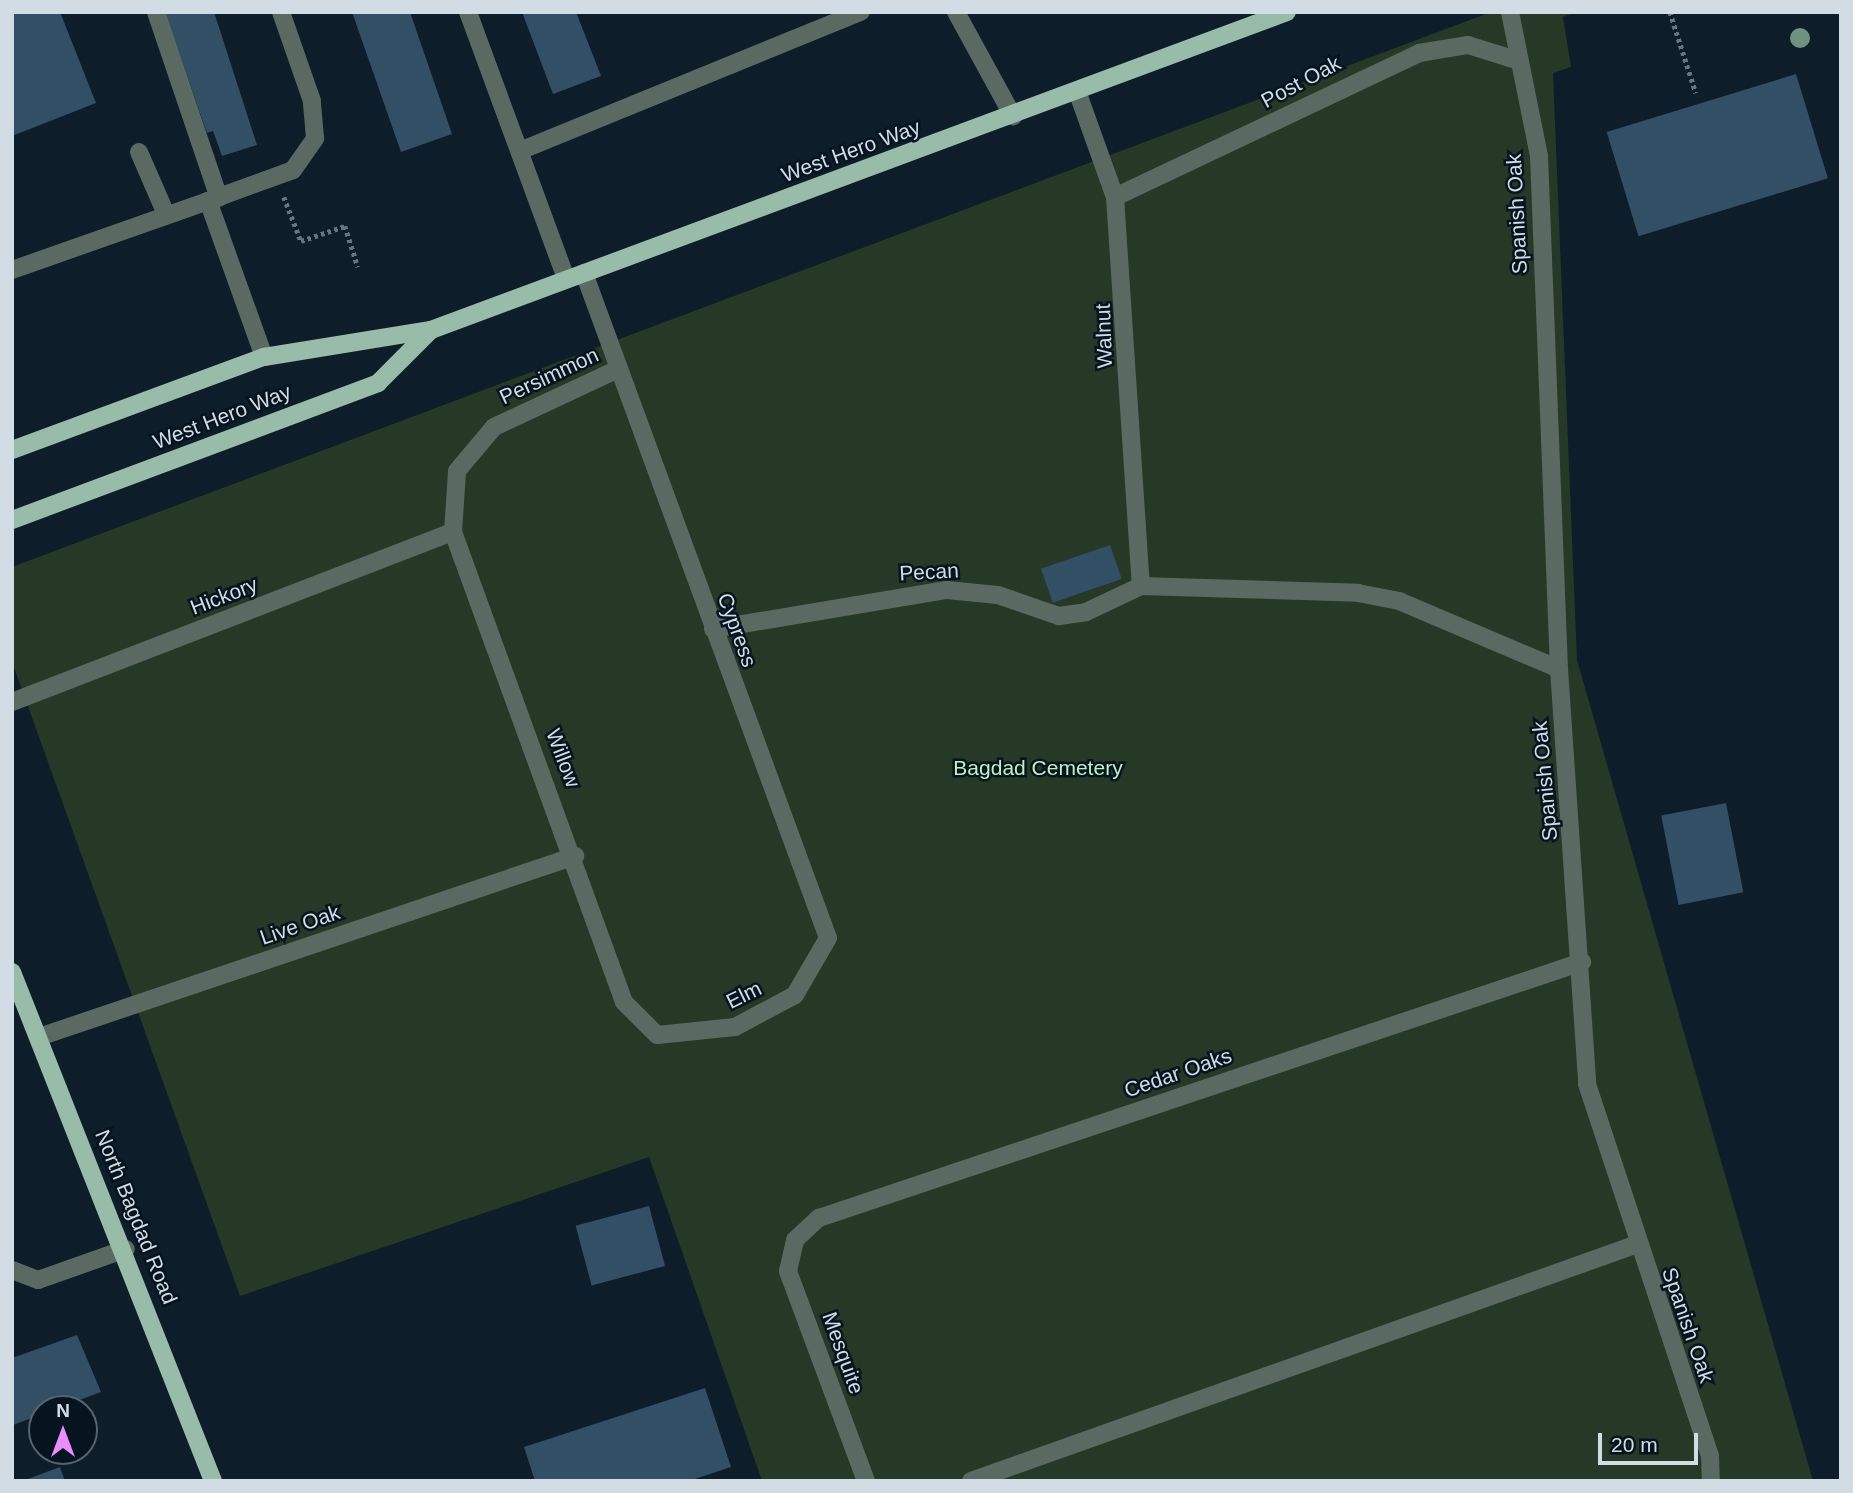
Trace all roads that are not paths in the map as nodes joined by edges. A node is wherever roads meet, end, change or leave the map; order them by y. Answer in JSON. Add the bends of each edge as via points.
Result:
{"nodes":[{"id":1,"x":156,"y":12,"type":"edge"},
{"id":2,"x":281,"y":12,"type":"edge"},
{"id":3,"x":468,"y":12,"type":"edge"},
{"id":4,"x":861,"y":12,"type":"edge"},
{"id":5,"x":956,"y":12,"type":"edge"},
{"id":6,"x":1287,"y":12,"type":"edge"},
{"id":7,"x":1510,"y":12,"type":"edge"},
{"id":8,"x":1516,"y":60,"type":"junction"},
{"id":9,"x":1077,"y":91,"type":"junction"},
{"id":10,"x":1013,"y":116,"type":"junction"},
{"id":11,"x":522,"y":150,"type":"junction"},
{"id":12,"x":139,"y":152,"type":"dead end"},
{"id":13,"x":1115,"y":197,"type":"junction"},
{"id":14,"x":213,"y":199,"type":"junction"},
{"id":15,"x":166,"y":214,"type":"junction"},
{"id":16,"x":12,"y":270,"type":"edge"},
{"id":17,"x":584,"y":273,"type":"junction"},
{"id":18,"x":566,"y":279,"type":"junction"},
{"id":19,"x":430,"y":330,"type":"junction"},
{"id":20,"x":264,"y":357,"type":"junction"},
{"id":21,"x":616,"y":370,"type":"junction"},
{"id":22,"x":12,"y":450,"type":"edge"},
{"id":23,"x":12,"y":520,"type":"edge"},
{"id":24,"x":453,"y":532,"type":"junction"},
{"id":25,"x":1141,"y":586,"type":"junction"},
{"id":26,"x":713,"y":629,"type":"junction"},
{"id":27,"x":1559,"y":669,"type":"junction"},
{"id":28,"x":12,"y":702,"type":"edge"},
{"id":29,"x":575,"y":856,"type":"junction"},
{"id":30,"x":816,"y":905,"type":"joint"},
{"id":31,"x":1582,"y":962,"type":"junction"},
{"id":32,"x":12,"y":972,"type":"edge"},
{"id":33,"x":624,"y":1002,"type":"joint"},
{"id":34,"x":39,"y":1037,"type":"junction"},
{"id":35,"x":795,"y":1240,"type":"joint"},
{"id":36,"x":1635,"y":1245,"type":"junction"},
{"id":37,"x":126,"y":1250,"type":"junction"},
{"id":38,"x":12,"y":1269,"type":"edge"},
{"id":39,"x":213,"y":1481,"type":"edge"},
{"id":40,"x":866,"y":1481,"type":"edge"},
{"id":41,"x":971,"y":1481,"type":"edge"},
{"id":42,"x":1711,"y":1481,"type":"edge"}],
"edges":[{"from":1,"to":14,"type":"lane"},
{"from":2,"to":14,"type":"lane","via":[[312,101],[315,138],[293,170]]},
{"from":3,"to":11,"type":"lane"},
{"from":4,"to":11,"type":"lane"},
{"from":5,"to":10,"type":"lane"},
{"from":6,"to":9,"type":"main road","name":"West Hero Way"},
{"from":7,"to":8,"type":"lane","name":"Spanish Oak"},
{"from":8,"to":13,"type":"lane","name":"Post Oak","via":[[1468,45],[1419,53]]},
{"from":8,"to":27,"type":"lane","name":"Spanish Oak","via":[[1539,156]]},
{"from":9,"to":10,"type":"main road","name":"West Hero Way"},
{"from":9,"to":13,"type":"lane","name":"Walnut"},
{"from":10,"to":17,"type":"main road","name":"West Hero Way"},
{"from":11,"to":18,"type":"lane"},
{"from":12,"to":15,"type":"lane"},
{"from":13,"to":25,"type":"lane","name":"Walnut"},
{"from":14,"to":15,"type":"lane"},
{"from":14,"to":20,"type":"lane"},
{"from":15,"to":16,"type":"lane"},
{"from":17,"to":18,"type":"main road","name":"West Hero Way"},
{"from":17,"to":21,"type":"lane","name":"Cypress"},
{"from":18,"to":19,"type":"main road","name":"West Hero Way"},
{"from":19,"to":20,"type":"main road","name":"West Hero Way"},
{"from":19,"to":23,"type":"main road","name":"West Hero Way","via":[[378,383]]},
{"from":20,"to":22,"type":"main road","name":"West Hero Way"},
{"from":21,"to":24,"type":"lane","name":"Persimmon","via":[[494,426],[457,471]]},
{"from":21,"to":26,"type":"lane","name":"Cypress"},
{"from":24,"to":28,"type":"lane","name":"Hickory"},
{"from":24,"to":29,"type":"lane","name":"Willow"},
{"from":25,"to":26,"type":"lane","name":"Pecan","via":[[1086,612],[1059,617],[998,594],[947,590]]},
{"from":25,"to":27,"type":"lane","via":[[1372,596]]},
{"from":26,"to":30,"type":"lane","name":"Cypress"},
{"from":27,"to":31,"type":"lane","name":"Spanish Oak"},
{"from":29,"to":33,"type":"lane","name":"Willow"},
{"from":29,"to":34,"type":"lane","name":"Live Oak"},
{"from":30,"to":33,"type":"lane","name":"Elm","via":[[828,938],[820,958],[795,995],[734,1027],[657,1035]]},
{"from":31,"to":35,"type":"lane","name":"Cedar Oaks","via":[[819,1218]]},
{"from":31,"to":36,"type":"lane","name":"Spanish Oak","via":[[1587,1084]]},
{"from":32,"to":34,"type":"main road","name":"North Bagdad Road"},
{"from":34,"to":37,"type":"main road","name":"North Bagdad Road"},
{"from":35,"to":40,"type":"lane","name":"Mesquite","via":[[788,1271]]},
{"from":36,"to":41,"type":"lane"},
{"from":36,"to":42,"type":"lane","name":"Spanish Oak","via":[[1710,1456]]},
{"from":37,"to":38,"type":"lane","via":[[38,1280]]},
{"from":37,"to":39,"type":"main road","name":"North Bagdad Road"}]}
